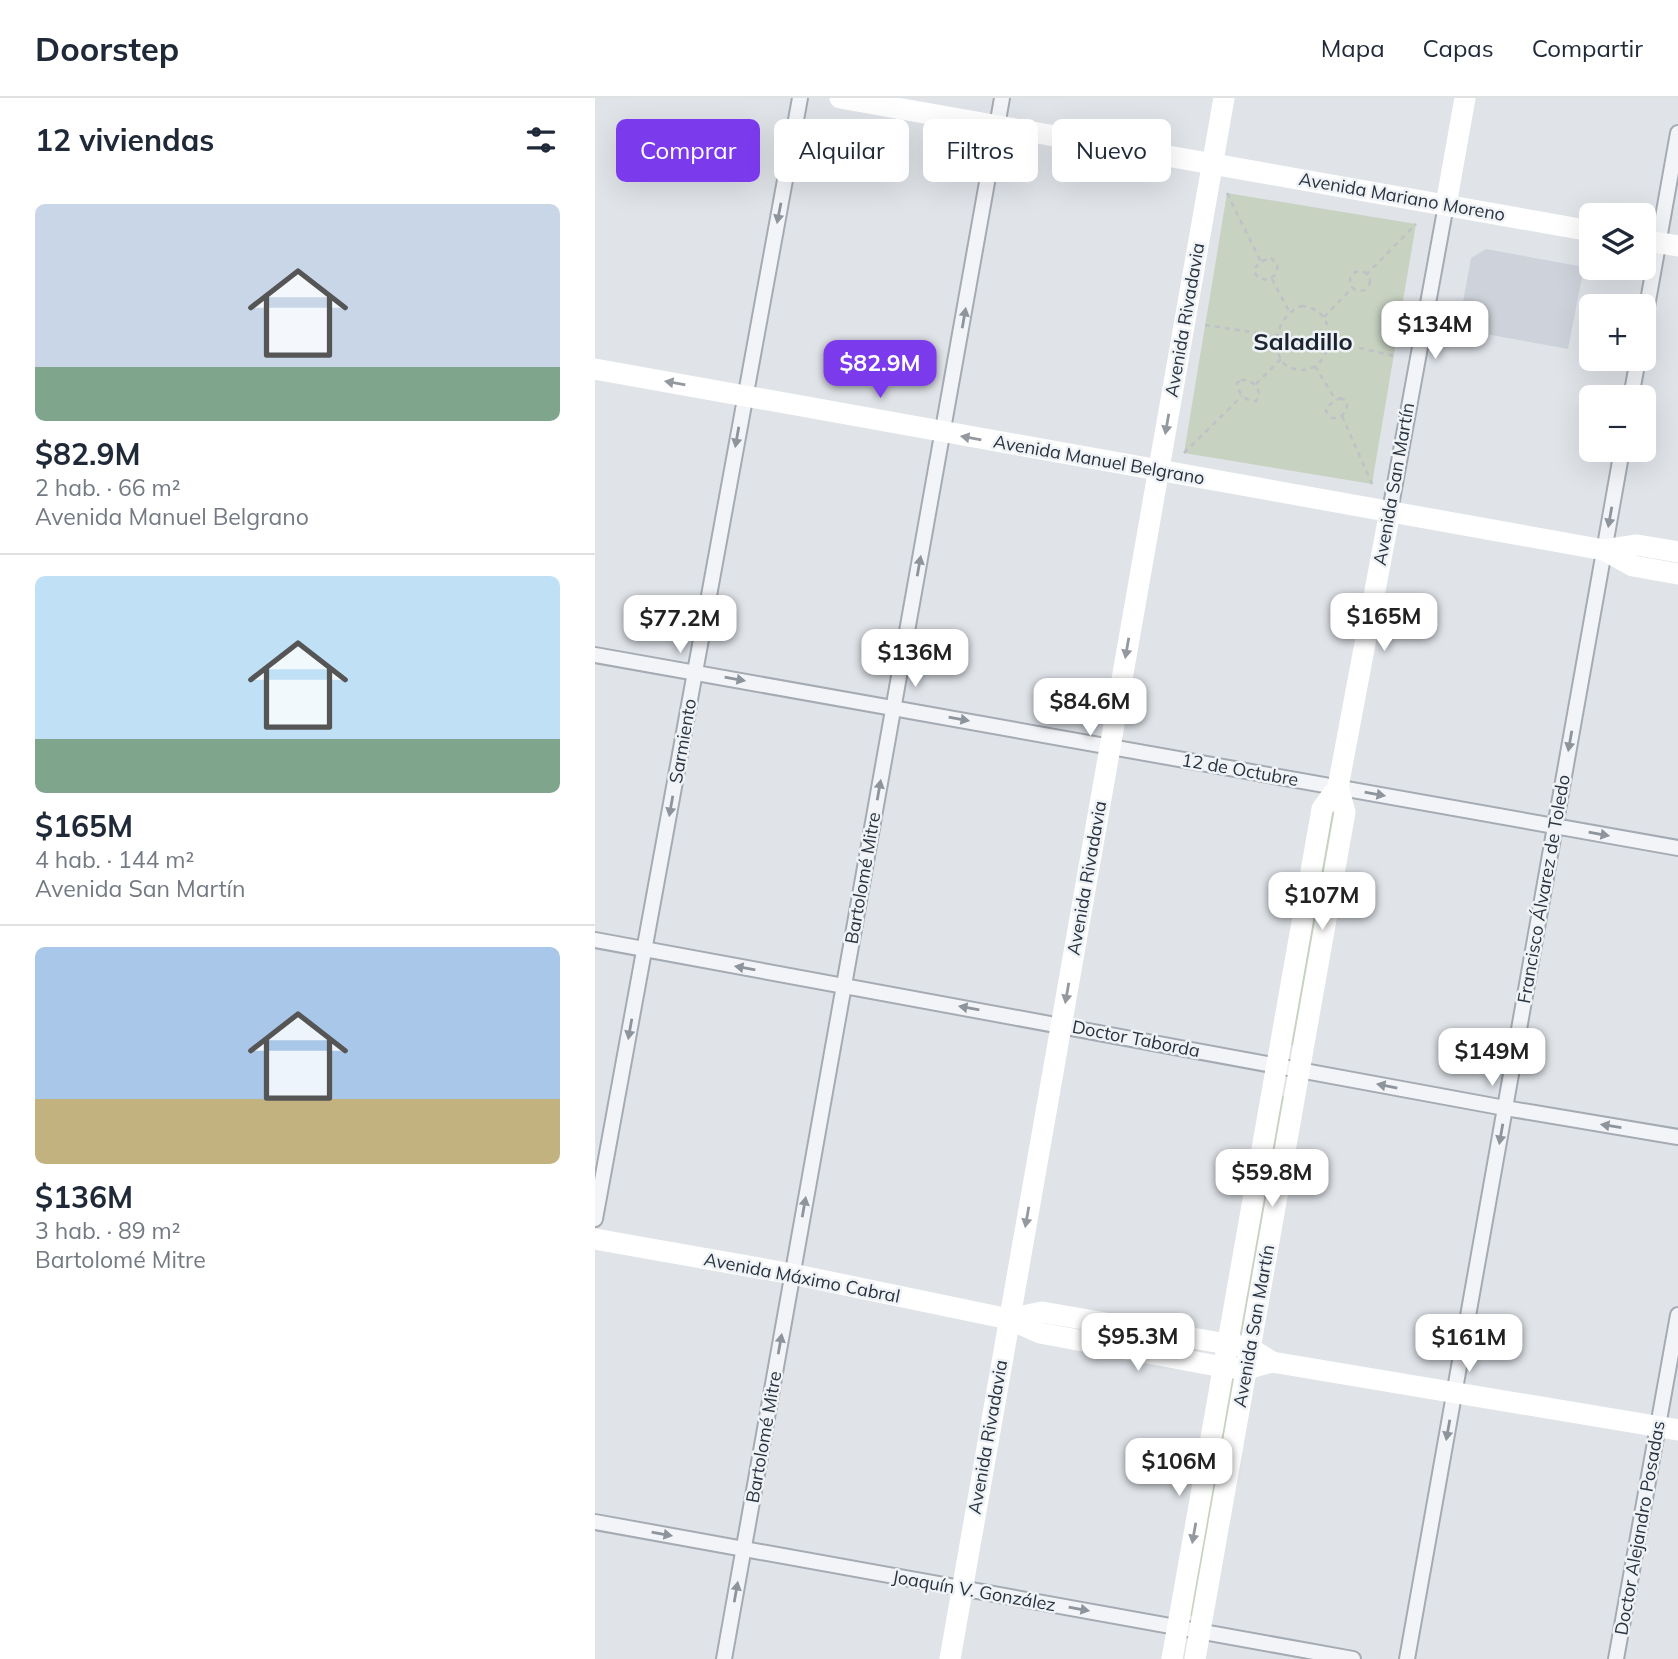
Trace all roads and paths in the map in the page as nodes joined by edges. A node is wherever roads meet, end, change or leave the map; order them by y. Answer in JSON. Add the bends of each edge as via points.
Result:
{"nodes":[{"id":1,"x":800,"y":98,"type":"edge"},
{"id":2,"x":840,"y":98,"type":"edge"},
{"id":3,"x":1002,"y":98,"type":"edge"},
{"id":4,"x":1224,"y":98,"type":"edge"},
{"id":5,"x":1465,"y":98,"type":"edge"},
{"id":6,"x":958,"y":119,"type":"edge"},
{"id":7,"x":998,"y":119,"type":"edge"},
{"id":8,"x":1038,"y":133,"type":"edge"},
{"id":9,"x":1678,"y":133,"type":"edge"},
{"id":10,"x":1212,"y":164,"type":"junction"},
{"id":11,"x":987,"y":182,"type":"edge"},
{"id":12,"x":1227,"y":192,"type":"dead end"},
{"id":13,"x":1446,"y":205,"type":"junction"},
{"id":14,"x":1416,"y":224,"type":"dead end"},
{"id":15,"x":1579,"y":229,"type":"edge"},
{"id":16,"x":1660,"y":243,"type":"edge"},
{"id":17,"x":1261,"y":262,"type":"junction"},
{"id":18,"x":1366,"y":275,"type":"junction"},
{"id":19,"x":1271,"y":277,"type":"junction"},
{"id":20,"x":1353,"y":287,"type":"junction"},
{"id":21,"x":1650,"y":294,"type":"edge"},
{"id":22,"x":1290,"y":313,"type":"junction"},
{"id":23,"x":1324,"y":317,"type":"junction"},
{"id":24,"x":1205,"y":325,"type":"dead end"},
{"id":25,"x":1277,"y":336,"type":"junction"},
{"id":26,"x":1329,"y":341,"type":"junction"},
{"id":27,"x":1394,"y":356,"type":"dead end"},
{"id":28,"x":1281,"y":359,"type":"junction"},
{"id":29,"x":1315,"y":366,"type":"junction"},
{"id":30,"x":595,"y":369,"type":"edge"},
{"id":31,"x":1255,"y":385,"type":"junction"},
{"id":32,"x":745,"y":396,"type":"junction"},
{"id":33,"x":1242,"y":396,"type":"junction"},
{"id":34,"x":1335,"y":400,"type":"junction"},
{"id":35,"x":1342,"y":416,"type":"junction"},
{"id":36,"x":943,"y":433,"type":"junction"},
{"id":37,"x":1184,"y":453,"type":"dead end"},
{"id":38,"x":1620,"y":462,"type":"edge"},
{"id":39,"x":1159,"y":470,"type":"junction"},
{"id":40,"x":1372,"y":484,"type":"dead end"},
{"id":41,"x":1389,"y":511,"type":"junction"},
{"id":42,"x":1604,"y":550,"type":"junction"},
{"id":43,"x":1678,"y":552,"type":"edge"},
{"id":44,"x":1678,"y":574,"type":"edge"},
{"id":45,"x":595,"y":654,"type":"edge"},
{"id":46,"x":695,"y":672,"type":"junction"},
{"id":47,"x":894,"y":708,"type":"junction"},
{"id":48,"x":1110,"y":746,"type":"junction"},
{"id":49,"x":1338,"y":787,"type":"junction"},
{"id":50,"x":1555,"y":826,"type":"junction"},
{"id":51,"x":1678,"y":848,"type":"edge"},
{"id":52,"x":595,"y":940,"type":"edge"},
{"id":53,"x":644,"y":950,"type":"junction"},
{"id":54,"x":844,"y":985,"type":"junction"},
{"id":55,"x":1061,"y":1025,"type":"junction"},
{"id":56,"x":1277,"y":1066,"type":"junction"},
{"id":57,"x":1300,"y":1070,"type":"junction"},
{"id":58,"x":1505,"y":1108,"type":"junction"},
{"id":59,"x":1678,"y":1137,"type":"edge"},
{"id":60,"x":595,"y":1219,"type":"edge"},
{"id":61,"x":595,"y":1239,"type":"edge"},
{"id":62,"x":792,"y":1274,"type":"junction"},
{"id":63,"x":1678,"y":1315,"type":"edge"},
{"id":64,"x":1009,"y":1318,"type":"junction"},
{"id":65,"x":1226,"y":1345,"type":"junction"},
{"id":66,"x":1248,"y":1359,"type":"junction"},
{"id":67,"x":1223,"y":1367,"type":"junction"},
{"id":68,"x":1455,"y":1393,"type":"junction"},
{"id":69,"x":1668,"y":1429,"type":"edge"},
{"id":70,"x":595,"y":1522,"type":"edge"},
{"id":71,"x":744,"y":1549,"type":"junction"},
{"id":72,"x":962,"y":1588,"type":"junction"},
{"id":73,"x":1178,"y":1627,"type":"junction"},
{"id":74,"x":1200,"y":1631,"type":"junction"},
{"id":75,"x":724,"y":1659,"type":"edge"},
{"id":76,"x":950,"y":1659,"type":"edge"},
{"id":77,"x":1172,"y":1659,"type":"edge"},
{"id":78,"x":1195,"y":1659,"type":"edge"},
{"id":79,"x":1353,"y":1659,"type":"edge"},
{"id":80,"x":1407,"y":1659,"type":"edge"},
{"id":81,"x":1616,"y":1659,"type":"edge"}],
"edges":[{"from":1,"to":32,"type":"street","name":"Sarmiento","one_way":true},
{"from":2,"to":6,"type":"main road","name":"Avenida Mariano Moreno"},
{"from":3,"to":7,"type":"street","name":"Bartolomé Mitre"},
{"from":4,"to":10,"type":"main road","name":"Avenida Rivadavia"},
{"from":5,"to":13,"type":"main road","name":"Avenida San Martín"},
{"from":8,"to":10,"type":"main road","name":"Avenida Mariano Moreno"},
{"from":9,"to":16,"type":"street"},
{"from":10,"to":13,"type":"main road","name":"Avenida Mariano Moreno"},
{"from":10,"to":39,"type":"main road","name":"Avenida Rivadavia","one_way":true},
{"from":36,"to":11,"type":"street","name":"Bartolomé Mitre","one_way":true},
{"from":12,"to":17,"type":"path"},
{"from":13,"to":15,"type":"main road","name":"Avenida Mariano Moreno"},
{"from":13,"to":41,"type":"street","name":"Avenida San Martín"},
{"from":14,"to":18,"type":"path"},
{"from":16,"to":21,"type":"street"},
{"from":17,"to":19,"type":"path","via":[[1255,266],[1255,276],[1262,280]]},
{"from":17,"to":19,"type":"path","via":[[1276,261],[1278,270]]},
{"from":18,"to":20,"type":"path","via":[[1369,288],[1358,292]]},
{"from":18,"to":20,"type":"path","via":[[1353,271],[1349,278]]},
{"from":19,"to":22,"type":"path"},
{"from":20,"to":23,"type":"path"},
{"from":22,"to":23,"type":"path","via":[[1301,306]]},
{"from":22,"to":25,"type":"path"},
{"from":23,"to":26,"type":"path"},
{"from":24,"to":25,"type":"path"},
{"from":25,"to":28,"type":"path"},
{"from":26,"to":27,"type":"path"},
{"from":26,"to":29,"type":"path"},
{"from":28,"to":29,"type":"path","via":[[1299,371]]},
{"from":28,"to":31,"type":"path"},
{"from":29,"to":34,"type":"path"},
{"from":32,"to":30,"type":"main road","name":"Avenida Manuel Belgrano","one_way":true},
{"from":31,"to":33,"type":"path","via":[[1256,401]]},
{"from":31,"to":33,"type":"path","via":[[1239,381]]},
{"from":32,"to":36,"type":"main road","name":"Avenida Manuel Belgrano"},
{"from":32,"to":46,"type":"street","name":"Sarmiento","one_way":true},
{"from":33,"to":37,"type":"path"},
{"from":34,"to":35,"type":"path","via":[[1347,401]]},
{"from":34,"to":35,"type":"path","via":[[1325,411],[1332,418]]},
{"from":35,"to":40,"type":"path"},
{"from":39,"to":36,"type":"main road","name":"Avenida Manuel Belgrano","one_way":true},
{"from":47,"to":36,"type":"street","name":"Bartolomé Mitre","one_way":true},
{"from":38,"to":42,"type":"street","name":"Francisco Álvarez de Toledo","one_way":true},
{"from":39,"to":41,"type":"main road","name":"Avenida Manuel Belgrano"},
{"from":39,"to":48,"type":"main road","name":"Avenida Rivadavia","one_way":true},
{"from":41,"to":42,"type":"main road","name":"Avenida Manuel Belgrano"},
{"from":41,"to":49,"type":"main road","name":"Avenida San Martín"},
{"from":42,"to":43,"type":"main road","name":"Avenida Manuel Belgrano","via":[[1637,545]]},
{"from":42,"to":44,"type":"main road","name":"Avenida Manuel Belgrano","via":[[1633,566]]},
{"from":42,"to":50,"type":"street","name":"Francisco Álvarez de Toledo","one_way":true},
{"from":45,"to":46,"type":"street","name":"12 de Octubre"},
{"from":46,"to":47,"type":"street","name":"12 de Octubre","one_way":true},
{"from":46,"to":53,"type":"street","name":"Sarmiento","one_way":true},
{"from":47,"to":48,"type":"street","name":"12 de Octubre","one_way":true},
{"from":54,"to":47,"type":"street","name":"Bartolomé Mitre","one_way":true},
{"from":48,"to":49,"type":"street","name":"12 de Octubre"},
{"from":48,"to":55,"type":"main road","name":"Avenida Rivadavia","one_way":true},
{"from":49,"to":50,"type":"street","name":"12 de Octubre","one_way":true},
{"from":49,"to":56,"type":"main road","name":"Avenida San Martín","via":[[1322,809]]},
{"from":49,"to":57,"type":"main road","name":"Avenida San Martín","via":[[1345,812]]},
{"from":50,"to":51,"type":"street","name":"12 de Octubre","one_way":true},
{"from":50,"to":58,"type":"street","name":"Francisco Álvarez de Toledo"},
{"from":52,"to":53,"type":"street","name":"Doctor Taborda"},
{"from":54,"to":53,"type":"street","name":"Doctor Taborda","one_way":true},
{"from":53,"to":60,"type":"street","name":"Sarmiento","one_way":true},
{"from":55,"to":54,"type":"street","name":"Doctor Taborda","one_way":true},
{"from":62,"to":54,"type":"street","name":"Bartolomé Mitre","one_way":true},
{"from":55,"to":56,"type":"street","name":"Doctor Taborda"},
{"from":55,"to":64,"type":"main road","name":"Avenida Rivadavia","one_way":true},
{"from":56,"to":57,"type":"street","name":"Doctor Taborda"},
{"from":56,"to":65,"type":"main road","name":"Avenida San Martín"},
{"from":58,"to":57,"type":"street","name":"Doctor Taborda","one_way":true},
{"from":57,"to":66,"type":"main road","name":"Avenida San Martín"},
{"from":59,"to":58,"type":"street","name":"Doctor Taborda","one_way":true},
{"from":58,"to":68,"type":"street","name":"Francisco Álvarez de Toledo","one_way":true},
{"from":61,"to":62,"type":"main road","name":"Avenida Máximo Cabral"},
{"from":62,"to":64,"type":"main road","name":"Avenida Máximo Cabral"},
{"from":71,"to":62,"type":"street","name":"Bartolomé Mitre","one_way":true},
{"from":63,"to":69,"type":"street","name":"Doctor Alejandro Posadas"},
{"from":64,"to":65,"type":"main road","name":"Avenida Máximo Cabral","via":[[1042,1312]]},
{"from":64,"to":67,"type":"main road","name":"Avenida Máximo Cabral","via":[[1040,1333]]},
{"from":64,"to":72,"type":"main road","name":"Avenida Rivadavia"},
{"from":65,"to":66,"type":"main road","name":"Avenida Máximo Cabral"},
{"from":65,"to":67,"type":"main road","name":"Avenida San Martín"},
{"from":66,"to":67,"type":"main road","name":"Avenida Máximo Cabral"},
{"from":66,"to":68,"type":"main road","name":"Avenida Máximo Cabral"},
{"from":66,"to":74,"type":"main road","name":"Avenida San Martín"},
{"from":67,"to":73,"type":"main road","name":"Avenida San Martín","one_way":true},
{"from":68,"to":69,"type":"main road","name":"Avenida Máximo Cabral"},
{"from":68,"to":80,"type":"street","name":"Francisco Álvarez de Toledo","one_way":true},
{"from":69,"to":81,"type":"street","name":"Doctor Alejandro Posadas"},
{"from":70,"to":71,"type":"street","name":"Joaquín V. González","one_way":true},
{"from":71,"to":72,"type":"street","name":"Joaquín V. González"},
{"from":75,"to":71,"type":"street","name":"Bartolomé Mitre","one_way":true},
{"from":72,"to":73,"type":"street","name":"Joaquín V. González","one_way":true},
{"from":72,"to":76,"type":"main road","name":"Avenida Rivadavia"},
{"from":73,"to":74,"type":"street","name":"Joaquín V. González"},
{"from":73,"to":77,"type":"main road","name":"Avenida San Martín"},
{"from":74,"to":78,"type":"main road","name":"Avenida San Martín"},
{"from":74,"to":79,"type":"street","name":"Joaquín V. González"}]}
